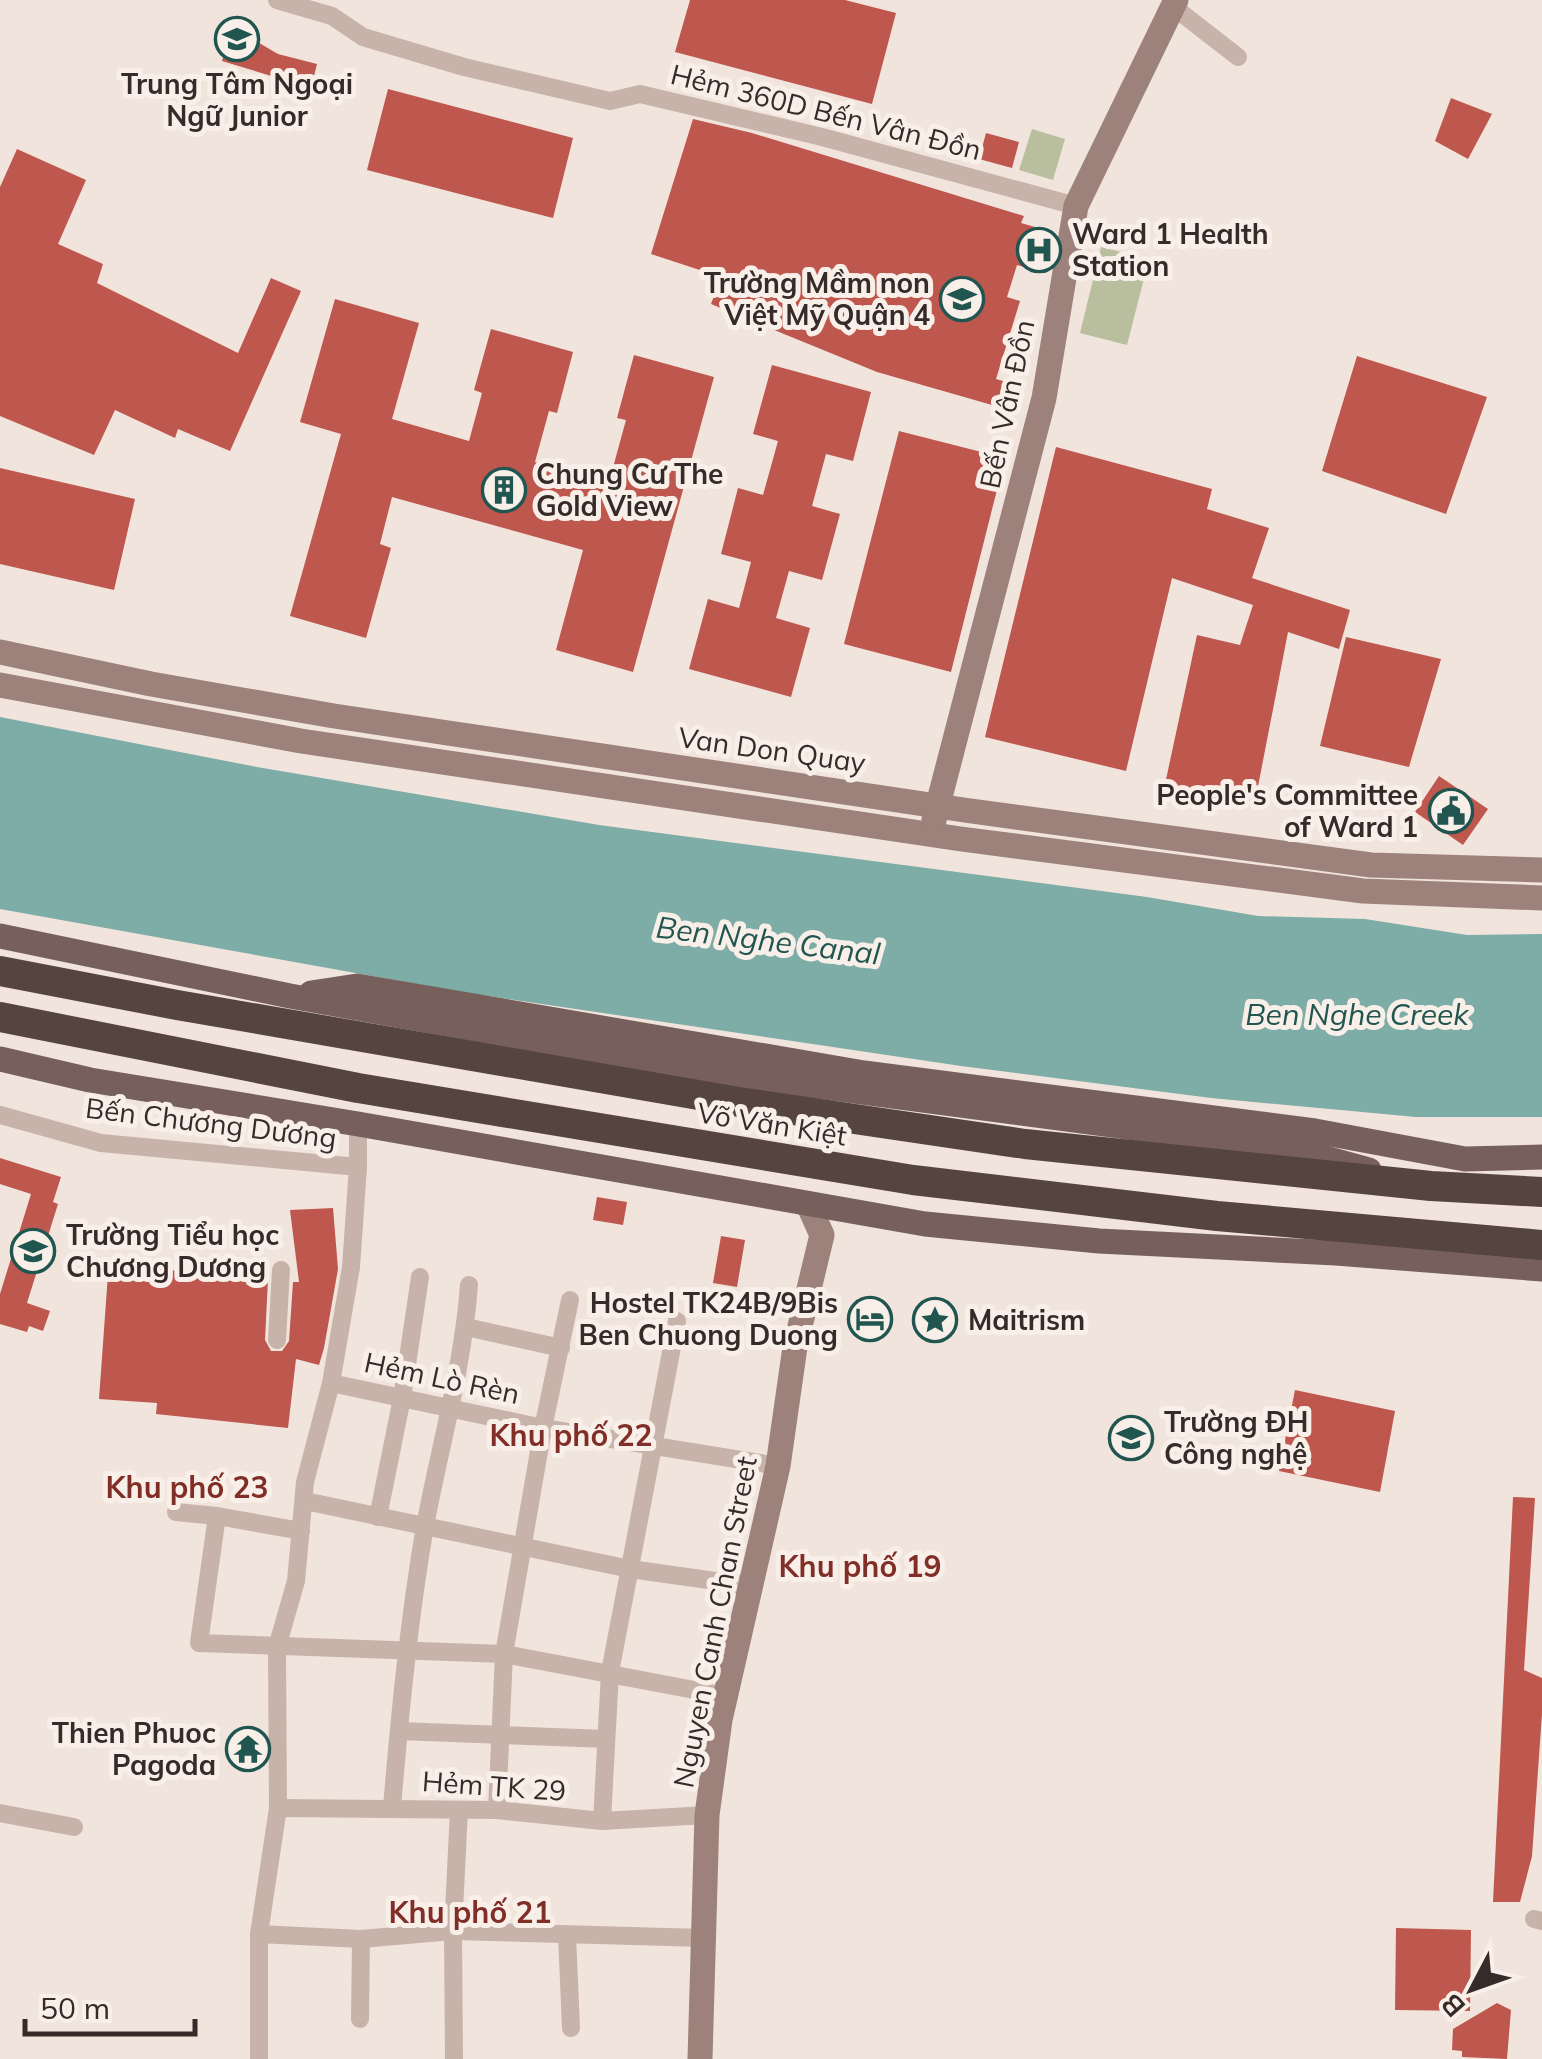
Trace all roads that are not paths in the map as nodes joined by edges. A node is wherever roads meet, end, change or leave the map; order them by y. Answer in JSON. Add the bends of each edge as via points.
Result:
{"nodes":[{"id":1,"x":277,"y":0,"type":"edge"},
{"id":2,"x":1173,"y":3,"type":"edge"},
{"id":3,"x":1238,"y":58,"type":"dead end"},
{"id":4,"x":1076,"y":206,"type":"junction"},
{"id":5,"x":0,"y":652,"type":"edge"},
{"id":6,"x":0,"y":685,"type":"edge"},
{"id":7,"x":938,"y":806,"type":"junction"},
{"id":8,"x":930,"y":835,"type":"junction"},
{"id":9,"x":1371,"y":865,"type":"junction"},
{"id":10,"x":1542,"y":870,"type":"edge"},
{"id":11,"x":1363,"y":891,"type":"junction"},
{"id":12,"x":1542,"y":898,"type":"edge"},
{"id":13,"x":0,"y":936,"type":"edge"},
{"id":14,"x":0,"y":971,"type":"edge"},
{"id":15,"x":290,"y":996,"type":"junction"},
{"id":16,"x":0,"y":1016,"type":"edge"},
{"id":17,"x":0,"y":1059,"type":"edge"},
{"id":18,"x":0,"y":1116,"type":"edge"},
{"id":19,"x":358,"y":1124,"type":"junction"},
{"id":20,"x":358,"y":1168,"type":"junction"},
{"id":21,"x":1537,"y":1175,"type":"edge"},
{"id":22,"x":1431,"y":1186,"type":"junction"},
{"id":23,"x":808,"y":1204,"type":"junction"},
{"id":24,"x":851,"y":1212,"type":"junction"},
{"id":25,"x":822,"y":1235,"type":"junction"},
{"id":26,"x":1542,"y":1245,"type":"edge"},
{"id":27,"x":1542,"y":1269,"type":"edge"},
{"id":28,"x":280,"y":1270,"type":"dead end"},
{"id":29,"x":420,"y":1278,"type":"dead end"},
{"id":30,"x":469,"y":1286,"type":"dead end"},
{"id":31,"x":570,"y":1300,"type":"dead end"},
{"id":32,"x":677,"y":1321,"type":"dead end"},
{"id":33,"x":466,"y":1327,"type":"junction"},
{"id":34,"x":277,"y":1340,"type":"dead end"},
{"id":35,"x":561,"y":1348,"type":"junction"},
{"id":36,"x":331,"y":1383,"type":"junction"},
{"id":37,"x":402,"y":1398,"type":"junction"},
{"id":38,"x":450,"y":1408,"type":"junction"},
{"id":39,"x":543,"y":1428,"type":"junction"},
{"id":40,"x":654,"y":1445,"type":"junction"},
{"id":41,"x":778,"y":1466,"type":"junction"},
{"id":42,"x":305,"y":1502,"type":"junction"},
{"id":43,"x":176,"y":1512,"type":"dead end"},
{"id":44,"x":217,"y":1516,"type":"junction"},
{"id":45,"x":378,"y":1517,"type":"junction"},
{"id":46,"x":425,"y":1526,"type":"junction"},
{"id":47,"x":301,"y":1531,"type":"junction"},
{"id":48,"x":522,"y":1546,"type":"junction"},
{"id":49,"x":630,"y":1568,"type":"junction"},
{"id":50,"x":751,"y":1586,"type":"junction"},
{"id":51,"x":277,"y":1647,"type":"junction"},
{"id":52,"x":407,"y":1648,"type":"junction"},
{"id":53,"x":504,"y":1654,"type":"junction"},
{"id":54,"x":610,"y":1672,"type":"junction"},
{"id":55,"x":726,"y":1696,"type":"junction"},
{"id":56,"x":399,"y":1730,"type":"junction"},
{"id":57,"x":500,"y":1734,"type":"junction"},
{"id":58,"x":606,"y":1738,"type":"junction"},
{"id":59,"x":392,"y":1807,"type":"junction"},
{"id":60,"x":278,"y":1808,"type":"junction"},
{"id":61,"x":459,"y":1810,"type":"junction"},
{"id":62,"x":496,"y":1810,"type":"junction"},
{"id":63,"x":0,"y":1813,"type":"edge"},
{"id":64,"x":707,"y":1815,"type":"junction"},
{"id":65,"x":602,"y":1820,"type":"junction"},
{"id":66,"x":74,"y":1826,"type":"dead end"},
{"id":67,"x":453,"y":1931,"type":"junction"},
{"id":68,"x":259,"y":1934,"type":"junction"},
{"id":69,"x":568,"y":1935,"type":"junction"},
{"id":70,"x":703,"y":1938,"type":"junction"},
{"id":71,"x":361,"y":1939,"type":"junction"},
{"id":72,"x":360,"y":2019,"type":"dead end"},
{"id":73,"x":571,"y":2028,"type":"dead end"},
{"id":74,"x":259,"y":2059,"type":"edge"},
{"id":75,"x":454,"y":2059,"type":"edge"},
{"id":76,"x":700,"y":2059,"type":"edge"}],
"edges":[{"from":1,"to":4,"type":"street","name":"Hẻm 360D Bến Vân Đồn","via":[[332,16],[363,38],[464,68],[610,101],[640,94]]},
{"from":2,"to":3,"type":"street"},
{"from":2,"to":4,"type":"main road","name":"Bến Vân Đồn"},
{"from":4,"to":7,"type":"main road","name":"Bến Vân Đồn","via":[[1044,398]]},
{"from":5,"to":7,"type":"main road","name":"Van Don Quay","via":[[334,716]]},
{"from":6,"to":8,"type":"main road","via":[[301,741]]},
{"from":7,"to":8,"type":"main road","name":"Bến Vân Đồn"},
{"from":7,"to":9,"type":"main road","name":"Van Don Quay"},
{"from":8,"to":11,"type":"main road"},
{"from":9,"to":10,"type":"main road","name":"Van Don Quay"},
{"from":9,"to":11,"type":"main road"},
{"from":11,"to":12,"type":"main road"},
{"from":13,"to":15,"type":"main road","name":"Võ Văn Kiệt"},
{"from":14,"to":22,"type":"highway","name":"Võ Văn Kiệt","via":[[739,1102],[1025,1144]]},
{"from":15,"to":21,"type":"main road","name":"Võ Văn Kiệt","via":[[357,986],[864,1073],[1315,1131]]},
{"from":15,"to":22,"type":"main road","name":"Võ Văn Kiệt","via":[[732,1075],[1292,1150]]},
{"from":16,"to":26,"type":"highway","name":"Võ Văn Kiệt","via":[[358,1088],[913,1180]]},
{"from":17,"to":19,"type":"main road"},
{"from":18,"to":20,"type":"street","name":"Bến Chương Dương","via":[[101,1143]]},
{"from":19,"to":20,"type":"street"},
{"from":19,"to":23,"type":"main road"},
{"from":20,"to":36,"type":"street","via":[[352,1267]]},
{"from":21,"to":22,"type":"highway","name":"Võ Văn Kiệt"},
{"from":23,"to":24,"type":"main road"},
{"from":23,"to":25,"type":"main road"},
{"from":24,"to":25,"type":"main road"},
{"from":24,"to":27,"type":"main road","via":[[1033,1236]]},
{"from":25,"to":41,"type":"main road","name":"Nguyen Canh Chan Street","via":[[795,1347]]},
{"from":28,"to":34,"type":"street"},
{"from":29,"to":37,"type":"street"},
{"from":30,"to":33,"type":"street"},
{"from":31,"to":35,"type":"street"},
{"from":32,"to":40,"type":"street"},
{"from":33,"to":35,"type":"street"},
{"from":33,"to":38,"type":"street"},
{"from":35,"to":39,"type":"street"},
{"from":36,"to":37,"type":"street","name":"Hẻm Lò Rèn"},
{"from":36,"to":42,"type":"street"},
{"from":37,"to":38,"type":"street","name":"Hẻm Lò Rèn"},
{"from":37,"to":45,"type":"street"},
{"from":38,"to":39,"type":"street","name":"Hẻm Lò Rèn"},
{"from":38,"to":46,"type":"street"},
{"from":39,"to":40,"type":"street","name":"Hẻm Lò Rèn"},
{"from":39,"to":48,"type":"street"},
{"from":40,"to":41,"type":"street","name":"Hẻm Lò Rèn"},
{"from":40,"to":49,"type":"street"},
{"from":41,"to":50,"type":"main road","name":"Nguyen Canh Chan Street"},
{"from":42,"to":45,"type":"street"},
{"from":42,"to":47,"type":"street"},
{"from":43,"to":44,"type":"street"},
{"from":44,"to":47,"type":"street"},
{"from":44,"to":51,"type":"street","via":[[200,1642]]},
{"from":45,"to":46,"type":"street"},
{"from":46,"to":48,"type":"street"},
{"from":46,"to":52,"type":"street"},
{"from":47,"to":51,"type":"street","via":[[296,1581]]},
{"from":48,"to":49,"type":"street"},
{"from":48,"to":53,"type":"street"},
{"from":49,"to":50,"type":"street"},
{"from":49,"to":54,"type":"street"},
{"from":50,"to":55,"type":"main road","name":"Nguyen Canh Chan Street"},
{"from":51,"to":52,"type":"street"},
{"from":51,"to":60,"type":"street"},
{"from":52,"to":53,"type":"street"},
{"from":52,"to":56,"type":"street"},
{"from":53,"to":54,"type":"street"},
{"from":53,"to":57,"type":"street"},
{"from":54,"to":55,"type":"street"},
{"from":54,"to":58,"type":"street"},
{"from":55,"to":64,"type":"main road","name":"Nguyen Canh Chan Street"},
{"from":56,"to":57,"type":"street"},
{"from":56,"to":59,"type":"street"},
{"from":57,"to":58,"type":"street"},
{"from":57,"to":62,"type":"street"},
{"from":58,"to":65,"type":"street"},
{"from":59,"to":60,"type":"street","name":"Hẻm TK 29"},
{"from":59,"to":61,"type":"street","name":"Hẻm TK 29"},
{"from":60,"to":68,"type":"street"},
{"from":61,"to":62,"type":"street","name":"Hẻm TK 29"},
{"from":61,"to":67,"type":"street"},
{"from":62,"to":65,"type":"street","name":"Hẻm TK 29"},
{"from":63,"to":66,"type":"street"},
{"from":64,"to":65,"type":"street","name":"Hẻm TK 29"},
{"from":64,"to":70,"type":"main road","name":"Nguyen Canh Chan Street"},
{"from":67,"to":69,"type":"street"},
{"from":67,"to":71,"type":"street"},
{"from":67,"to":75,"type":"street"},
{"from":68,"to":71,"type":"street"},
{"from":68,"to":74,"type":"street"},
{"from":69,"to":70,"type":"street"},
{"from":69,"to":73,"type":"street"},
{"from":70,"to":76,"type":"main road","name":"Nguyen Canh Chan Street"},
{"from":71,"to":72,"type":"street"}]}
